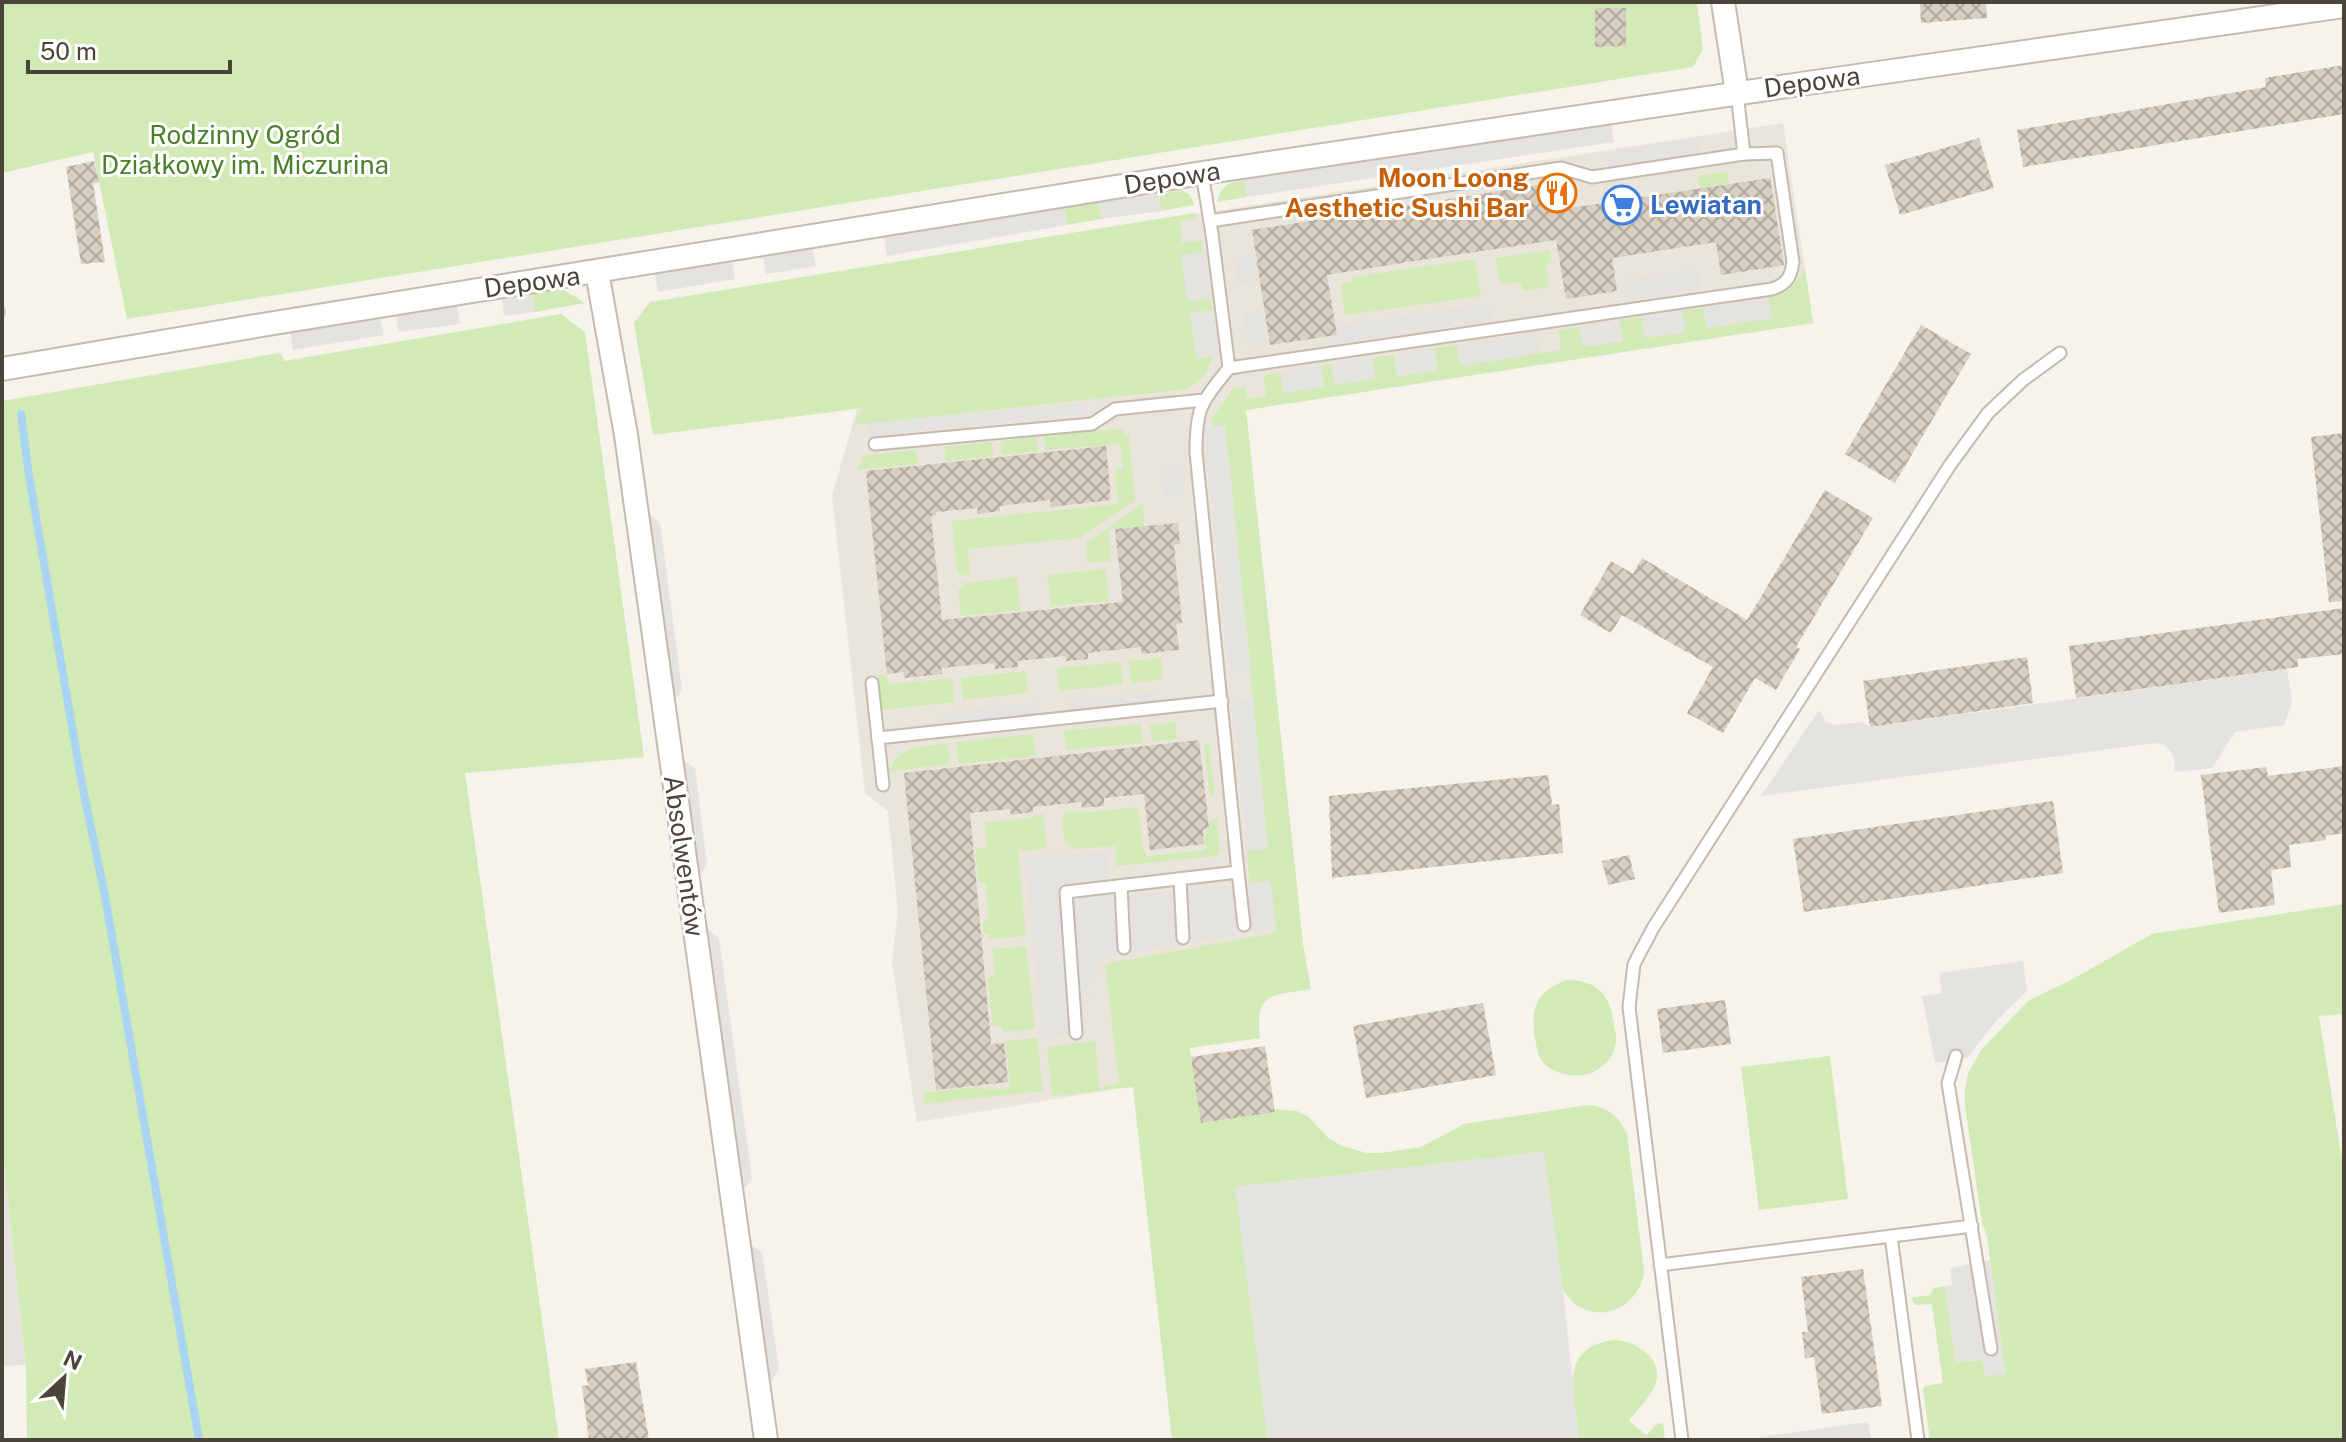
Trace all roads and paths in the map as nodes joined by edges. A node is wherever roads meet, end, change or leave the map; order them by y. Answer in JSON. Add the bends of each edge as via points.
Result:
{"nodes":[{"id":1,"x":1723,"y":2,"type":"edge"},
{"id":2,"x":2344,"y":6,"type":"edge"},
{"id":3,"x":1737,"y":93,"type":"junction"},
{"id":4,"x":1744,"y":154,"type":"junction"},
{"id":5,"x":1202,"y":173,"type":"junction"},
{"id":6,"x":1210,"y":221,"type":"junction"},
{"id":7,"x":597,"y":272,"type":"junction"},
{"id":8,"x":2060,"y":353,"type":"dead end"},
{"id":9,"x":1229,"y":368,"type":"junction"},
{"id":10,"x":2,"y":369,"type":"edge"},
{"id":11,"x":1204,"y":400,"type":"junction"},
{"id":12,"x":875,"y":444,"type":"dead end"},
{"id":13,"x":872,"y":683,"type":"dead end"},
{"id":14,"x":1222,"y":701,"type":"junction"},
{"id":15,"x":878,"y":738,"type":"junction"},
{"id":16,"x":883,"y":785,"type":"dead end"},
{"id":17,"x":1238,"y":872,"type":"junction"},
{"id":18,"x":1180,"y":879,"type":"junction"},
{"id":19,"x":1121,"y":886,"type":"junction"},
{"id":20,"x":1244,"y":925,"type":"dead end"},
{"id":21,"x":1183,"y":938,"type":"dead end"},
{"id":22,"x":1124,"y":948,"type":"dead end"},
{"id":23,"x":1076,"y":1033,"type":"dead end"},
{"id":24,"x":1956,"y":1056,"type":"dead end"},
{"id":25,"x":1972,"y":1226,"type":"junction"},
{"id":26,"x":1891,"y":1236,"type":"junction"},
{"id":27,"x":1660,"y":1265,"type":"junction"},
{"id":28,"x":1991,"y":1349,"type":"dead end"},
{"id":29,"x":766,"y":1440,"type":"edge"},
{"id":30,"x":1682,"y":1440,"type":"edge"},
{"id":31,"x":1918,"y":1440,"type":"edge"}],
"edges":[{"from":1,"to":3,"type":"street"},
{"from":2,"to":3,"type":"street","name":"Depowa"},
{"from":3,"to":4,"type":"lane"},
{"from":3,"to":5,"type":"street","name":"Depowa"},
{"from":4,"to":6,"type":"lane","via":[[1592,177],[1561,168]]},
{"from":4,"to":9,"type":"lane","via":[[1777,153],[1793,262],[1784,285]]},
{"from":5,"to":6,"type":"lane"},
{"from":5,"to":7,"type":"street","name":"Depowa"},
{"from":6,"to":9,"type":"lane"},
{"from":7,"to":10,"type":"street","name":"Depowa"},
{"from":7,"to":29,"type":"street","name":"Absolwentów","via":[[626,435]]},
{"from":8,"to":27,"type":"lane","via":[[1988,413],[1950,465],[1634,964],[1629,1007]]},
{"from":9,"to":11,"type":"lane"},
{"from":11,"to":12,"type":"lane","via":[[1115,409],[1092,424]]},
{"from":11,"to":14,"type":"lane","via":[[1196,422],[1196,452]]},
{"from":13,"to":15,"type":"lane"},
{"from":14,"to":15,"type":"lane"},
{"from":14,"to":17,"type":"lane"},
{"from":15,"to":16,"type":"lane"},
{"from":17,"to":18,"type":"lane"},
{"from":17,"to":20,"type":"lane"},
{"from":18,"to":19,"type":"lane"},
{"from":18,"to":21,"type":"lane"},
{"from":19,"to":22,"type":"lane"},
{"from":19,"to":23,"type":"lane","via":[[1066,892]]},
{"from":24,"to":25,"type":"lane","via":[[1948,1083]]},
{"from":25,"to":26,"type":"lane"},
{"from":25,"to":28,"type":"lane"},
{"from":26,"to":27,"type":"lane"},
{"from":26,"to":31,"type":"lane"},
{"from":27,"to":30,"type":"lane"}]}
